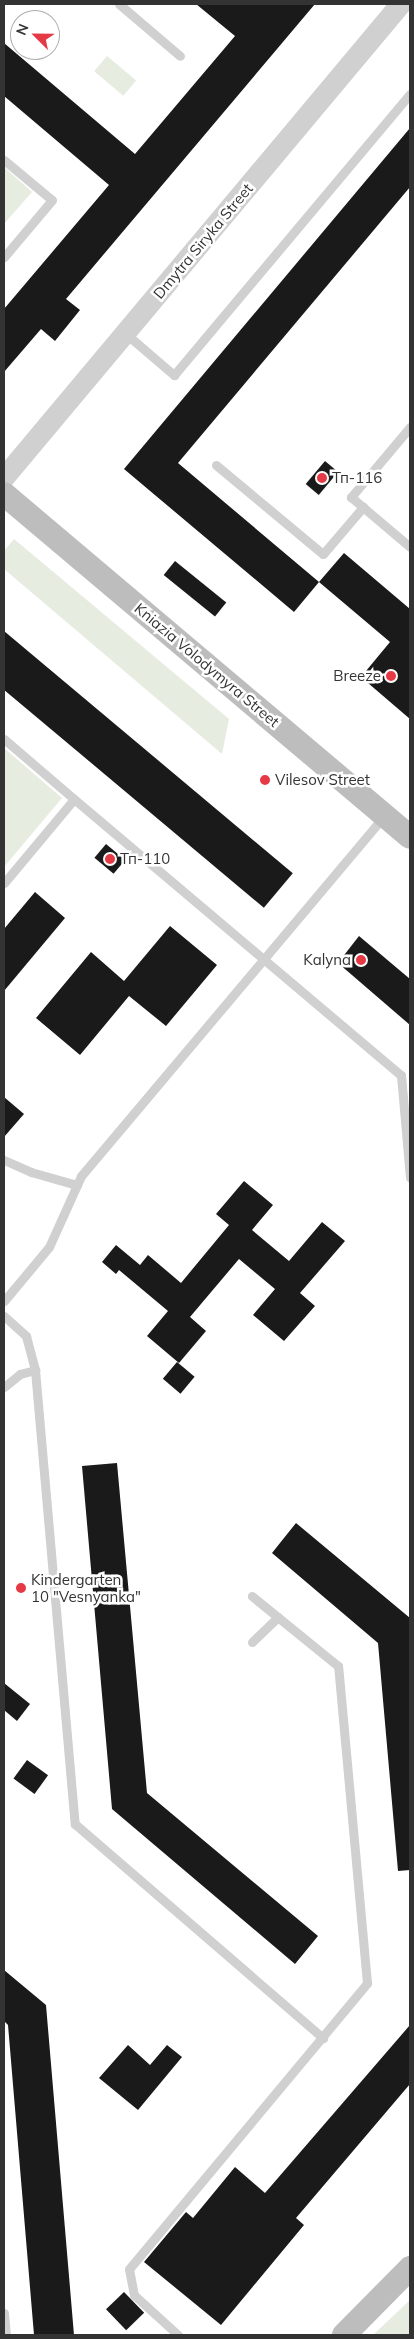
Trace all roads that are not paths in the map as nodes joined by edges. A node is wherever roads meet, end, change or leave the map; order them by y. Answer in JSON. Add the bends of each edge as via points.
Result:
{"nodes":[{"id":1,"x":119,"y":4,"type":"edge"},
{"id":2,"x":400,"y":4,"type":"edge"},
{"id":3,"x":180,"y":56,"type":"dead end"},
{"id":4,"x":410,"y":94,"type":"edge"},
{"id":5,"x":4,"y":160,"type":"edge"},
{"id":6,"x":4,"y":257,"type":"edge"},
{"id":7,"x":125,"y":333,"type":"junction"},
{"id":8,"x":410,"y":427,"type":"edge"},
{"id":9,"x":216,"y":465,"type":"dead end"},
{"id":10,"x":4,"y":477,"type":"edge"},
{"id":11,"x":4,"y":494,"type":"edge"},
{"id":12,"x":363,"y":507,"type":"junction"},
{"id":13,"x":410,"y":547,"type":"edge"},
{"id":14,"x":4,"y":739,"type":"edge"},
{"id":15,"x":74,"y":799,"type":"junction"},
{"id":16,"x":384,"y":815,"type":"junction"},
{"id":17,"x":410,"y":837,"type":"edge"},
{"id":18,"x":4,"y":883,"type":"edge"},
{"id":19,"x":263,"y":959,"type":"junction"},
{"id":20,"x":4,"y":1160,"type":"edge"},
{"id":21,"x":410,"y":1178,"type":"edge"},
{"id":22,"x":77,"y":1185,"type":"junction"},
{"id":23,"x":4,"y":1301,"type":"edge"},
{"id":24,"x":4,"y":1316,"type":"edge"},
{"id":25,"x":35,"y":1370,"type":"junction"},
{"id":26,"x":4,"y":1387,"type":"edge"},
{"id":27,"x":252,"y":1596,"type":"dead end"},
{"id":28,"x":278,"y":1617,"type":"junction"},
{"id":29,"x":252,"y":1642,"type":"dead end"},
{"id":30,"x":323,"y":2038,"type":"junction"},
{"id":31,"x":410,"y":2268,"type":"edge"},
{"id":32,"x":4,"y":2313,"type":"edge"},
{"id":33,"x":6,"y":2335,"type":"edge"},
{"id":34,"x":178,"y":2335,"type":"edge"},
{"id":35,"x":344,"y":2335,"type":"edge"}],
"edges":[{"from":1,"to":3,"type":"lane"},
{"from":2,"to":7,"type":"street","name":"Dmytra Siryka Street"},
{"from":4,"to":7,"type":"lane","via":[[174,375]]},
{"from":5,"to":6,"type":"lane","via":[[52,200]]},
{"from":7,"to":10,"type":"street","name":"Dmytra Siryka Street"},
{"from":8,"to":12,"type":"lane","via":[[351,497]]},
{"from":9,"to":12,"type":"lane","via":[[323,554]]},
{"from":11,"to":16,"type":"main road","name":"Kniazia Volodymyra Street"},
{"from":12,"to":13,"type":"lane"},
{"from":14,"to":15,"type":"lane"},
{"from":15,"to":18,"type":"lane"},
{"from":15,"to":19,"type":"lane"},
{"from":16,"to":17,"type":"main road","name":"Kniazia Volodymyra Street"},
{"from":16,"to":19,"type":"lane"},
{"from":19,"to":21,"type":"lane","via":[[401,1075]]},
{"from":19,"to":22,"type":"lane","via":[[81,1176]]},
{"from":20,"to":22,"type":"lane","via":[[31,1172]]},
{"from":22,"to":23,"type":"lane","via":[[49,1247]]},
{"from":24,"to":25,"type":"lane","via":[[26,1336]]},
{"from":25,"to":26,"type":"lane","via":[[20,1374]]},
{"from":25,"to":30,"type":"lane","via":[[75,1824]]},
{"from":27,"to":28,"type":"lane"},
{"from":28,"to":29,"type":"lane"},
{"from":28,"to":30,"type":"lane","via":[[338,1666],[367,1983]]},
{"from":30,"to":34,"type":"lane","via":[[128,2270],[134,2295]]},
{"from":31,"to":35,"type":"main road"},
{"from":32,"to":33,"type":"lane"}]}
